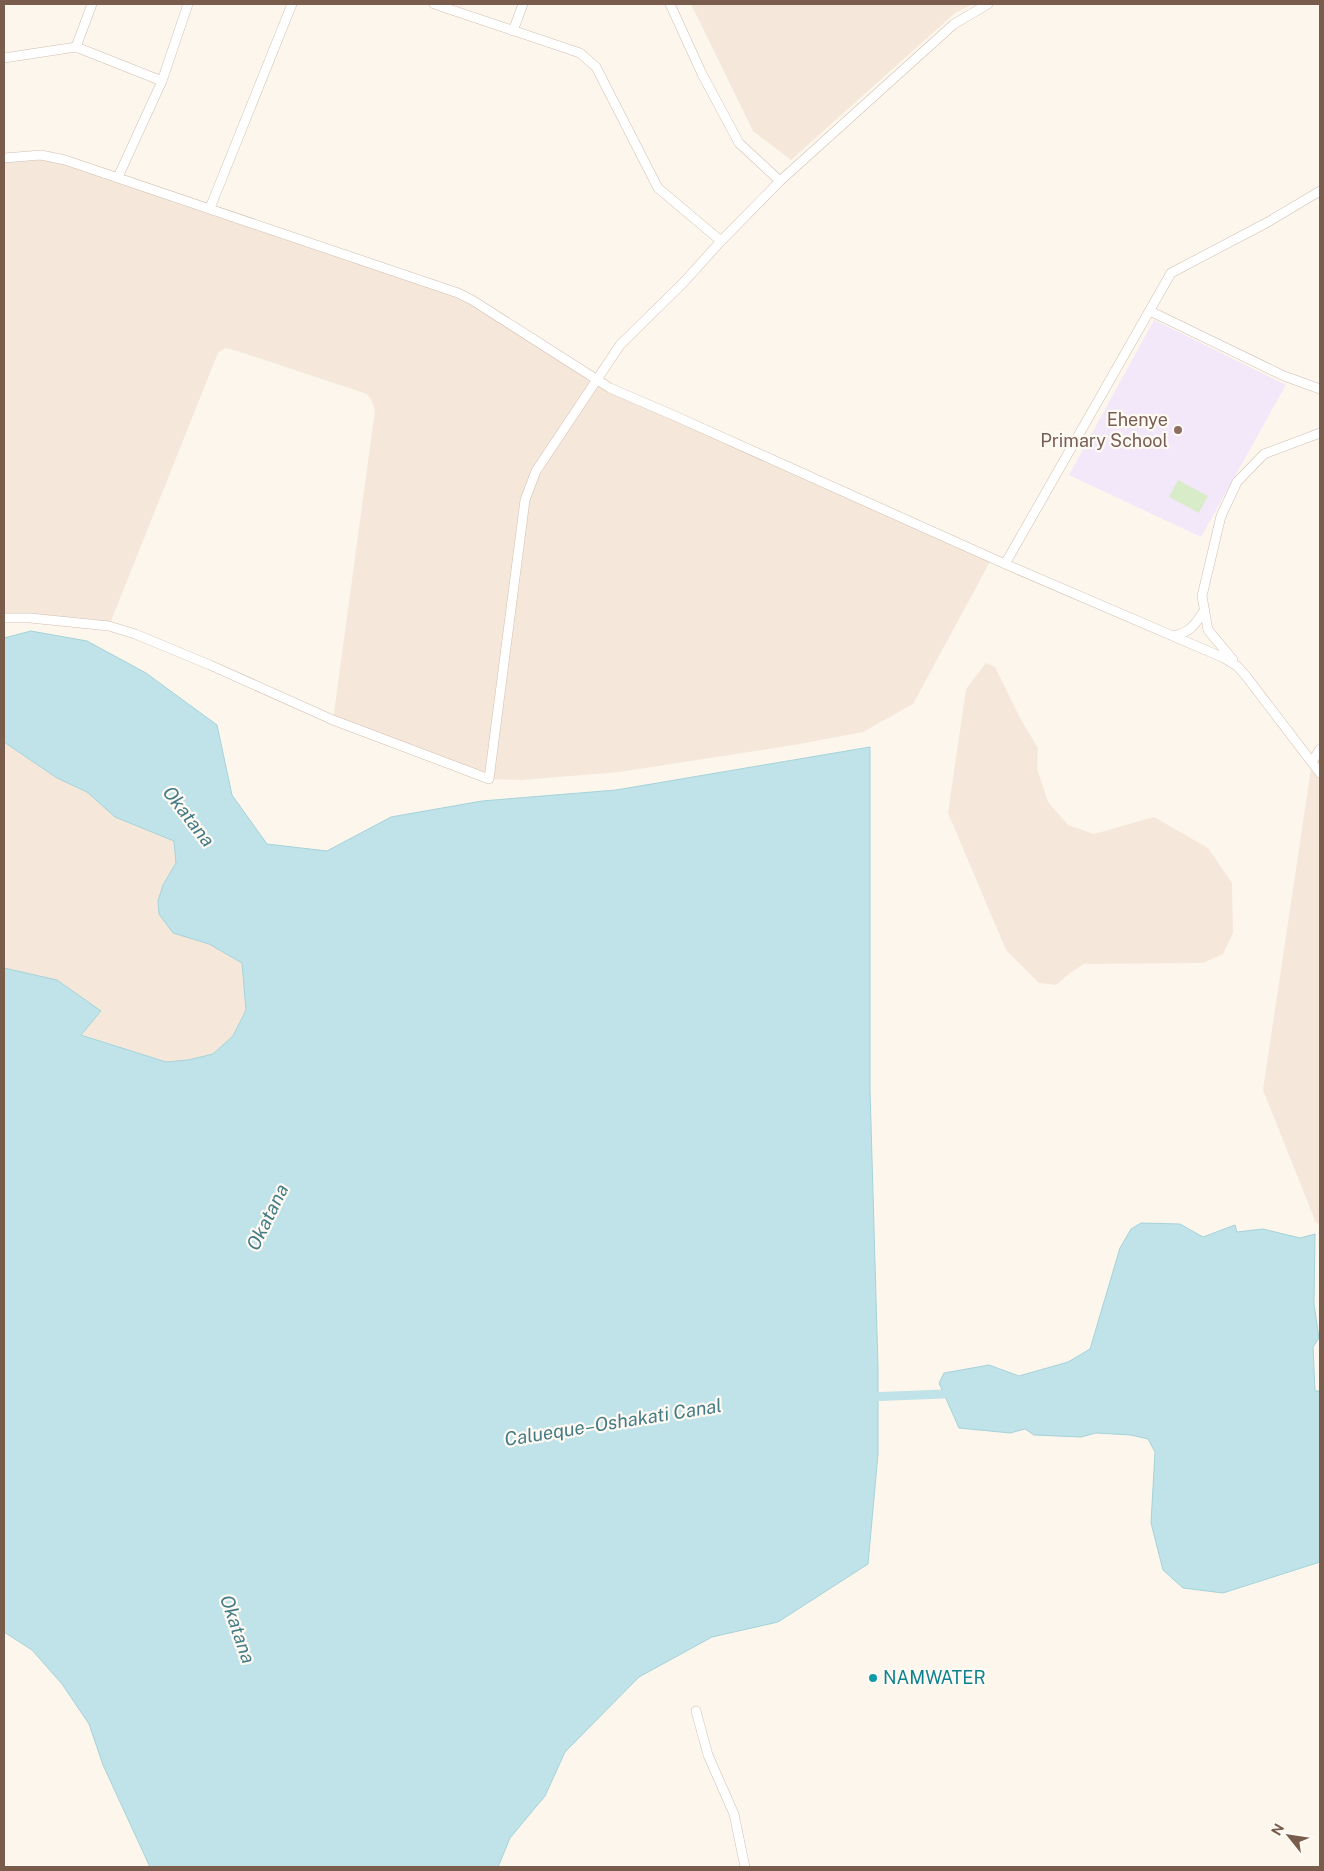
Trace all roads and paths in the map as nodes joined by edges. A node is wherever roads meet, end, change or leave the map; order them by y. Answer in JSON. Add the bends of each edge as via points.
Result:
{"nodes":[{"id":1,"x":92,"y":4,"type":"edge"},
{"id":2,"x":188,"y":4,"type":"edge"},
{"id":3,"x":292,"y":4,"type":"edge"},
{"id":4,"x":434,"y":4,"type":"edge"},
{"id":5,"x":523,"y":4,"type":"edge"},
{"id":6,"x":670,"y":4,"type":"edge"},
{"id":7,"x":988,"y":4,"type":"edge"},
{"id":8,"x":513,"y":30,"type":"junction"},
{"id":9,"x":76,"y":47,"type":"junction"},
{"id":10,"x":4,"y":58,"type":"edge"},
{"id":11,"x":162,"y":81,"type":"junction"},
{"id":12,"x":4,"y":158,"type":"edge"},
{"id":13,"x":118,"y":177,"type":"junction"},
{"id":14,"x":780,"y":180,"type":"junction"},
{"id":15,"x":1320,"y":191,"type":"edge"},
{"id":16,"x":210,"y":208,"type":"junction"},
{"id":17,"x":721,"y":241,"type":"junction"},
{"id":18,"x":1150,"y":311,"type":"junction"},
{"id":19,"x":598,"y":382,"type":"junction"},
{"id":20,"x":1320,"y":389,"type":"edge"},
{"id":21,"x":1320,"y":433,"type":"edge"},
{"id":22,"x":1005,"y":564,"type":"junction"},
{"id":23,"x":1204,"y":611,"type":"junction"},
{"id":24,"x":4,"y":618,"type":"edge"},
{"id":25,"x":1173,"y":636,"type":"junction"},
{"id":26,"x":1237,"y":666,"type":"junction"},
{"id":27,"x":1320,"y":749,"type":"edge"},
{"id":28,"x":1312,"y":762,"type":"junction"},
{"id":29,"x":1320,"y":773,"type":"edge"},
{"id":30,"x":696,"y":1711,"type":"dead end"},
{"id":31,"x":745,"y":1867,"type":"edge"}],
"edges":[{"from":1,"to":9,"type":"street"},
{"from":2,"to":11,"type":"street"},
{"from":3,"to":16,"type":"street"},
{"from":4,"to":8,"type":"street"},
{"from":5,"to":8,"type":"street"},
{"from":6,"to":14,"type":"street","via":[[739,143]]},
{"from":7,"to":14,"type":"street","via":[[954,24]]},
{"from":8,"to":17,"type":"street","via":[[580,53],[596,67],[658,188]]},
{"from":9,"to":10,"type":"street"},
{"from":9,"to":11,"type":"street"},
{"from":11,"to":13,"type":"street"},
{"from":12,"to":13,"type":"street","via":[[40,155]]},
{"from":13,"to":16,"type":"street"},
{"from":14,"to":17,"type":"street"},
{"from":15,"to":18,"type":"street","via":[[1171,273]]},
{"from":16,"to":19,"type":"street","via":[[458,293]]},
{"from":17,"to":19,"type":"street","via":[[620,345]]},
{"from":18,"to":20,"type":"street","via":[[1284,376]]},
{"from":18,"to":22,"type":"street"},
{"from":19,"to":22,"type":"street"},
{"from":19,"to":24,"type":"street","via":[[536,471],[525,500],[489,779],[333,720],[135,634],[109,626]]},
{"from":21,"to":23,"type":"street","via":[[1264,454],[1237,482],[1221,516],[1202,596]]},
{"from":22,"to":25,"type":"street"},
{"from":23,"to":25,"type":"street","via":[[1185,633]]},
{"from":23,"to":26,"type":"street","via":[[1208,630]]},
{"from":25,"to":26,"type":"street"},
{"from":26,"to":28,"type":"street"},
{"from":27,"to":28,"type":"street"},
{"from":28,"to":29,"type":"street"},
{"from":30,"to":31,"type":"street","via":[[708,1755],[734,1814]]}]}
